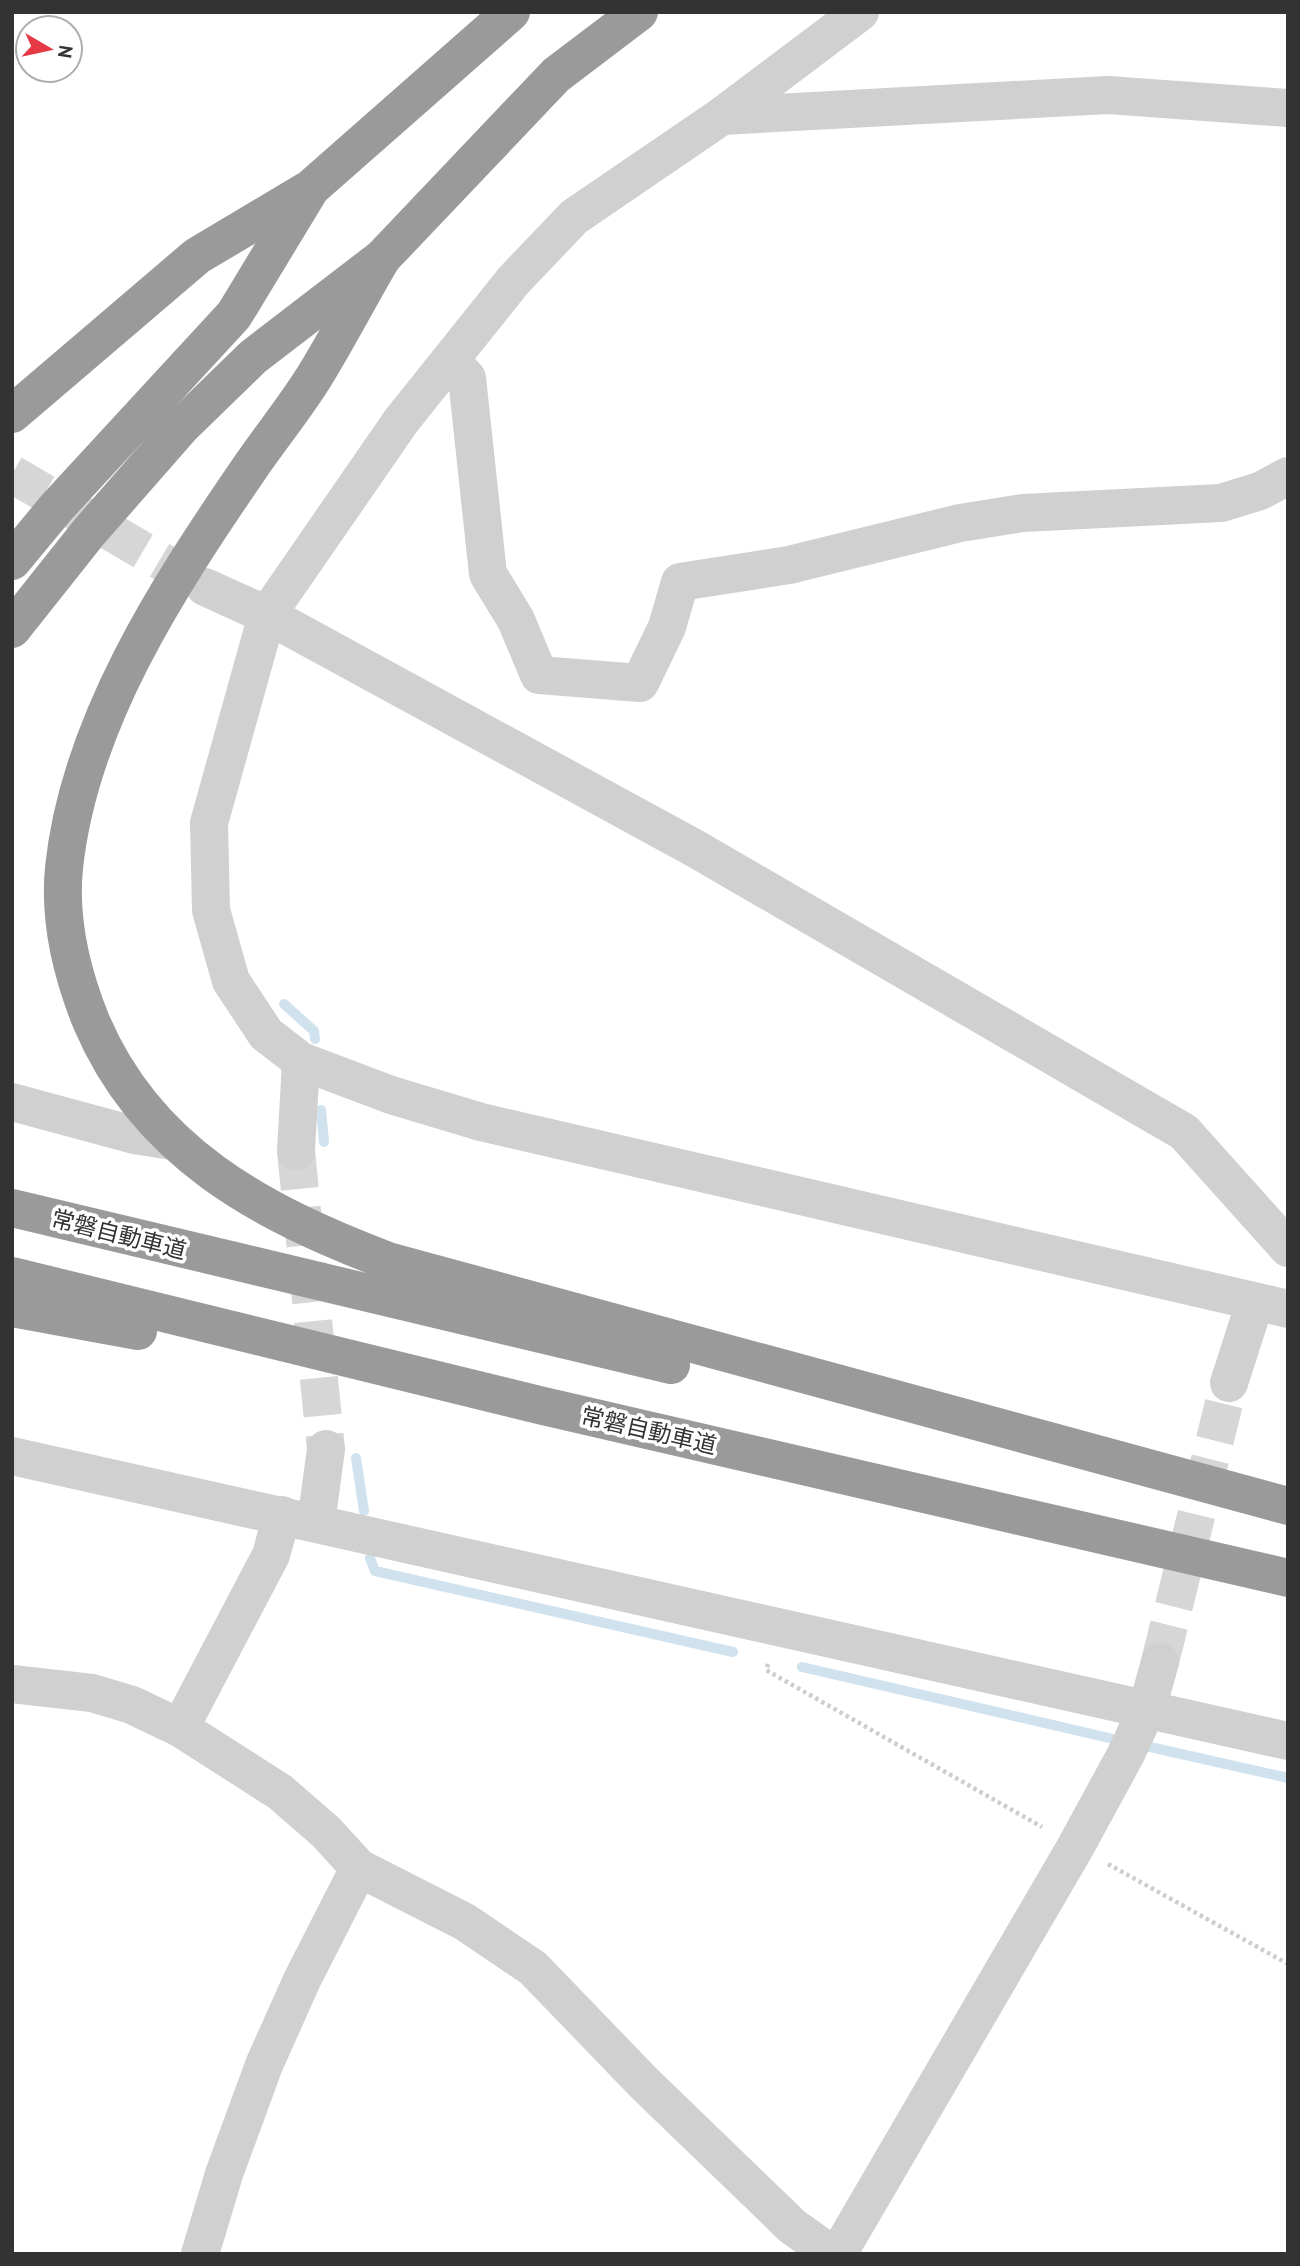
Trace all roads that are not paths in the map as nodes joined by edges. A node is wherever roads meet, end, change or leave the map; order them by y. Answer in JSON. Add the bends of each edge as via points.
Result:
{"nodes":[{"id":1,"x":511,"y":12,"type":"edge"},
{"id":2,"x":639,"y":12,"type":"edge"},
{"id":3,"x":860,"y":12,"type":"edge"},
{"id":4,"x":1288,"y":108,"type":"edge"},
{"id":5,"x":722,"y":116,"type":"junction"},
{"id":6,"x":311,"y":188,"type":"junction"},
{"id":7,"x":382,"y":258,"type":"junction"},
{"id":8,"x":451,"y":360,"type":"junction"},
{"id":9,"x":12,"y":414,"type":"edge"},
{"id":10,"x":1288,"y":476,"type":"edge"},
{"id":11,"x":12,"y":561,"type":"edge"},
{"id":12,"x":205,"y":587,"type":"tunnel mouth"},
{"id":13,"x":267,"y":615,"type":"junction"},
{"id":14,"x":12,"y":629,"type":"edge"},
{"id":15,"x":301,"y":1061,"type":"junction"},
{"id":16,"x":12,"y":1102,"type":"edge"},
{"id":17,"x":172,"y":1140,"type":"junction"},
{"id":18,"x":296,"y":1151,"type":"tunnel mouth"},
{"id":19,"x":12,"y":1208,"type":"edge"},
{"id":20,"x":1288,"y":1248,"type":"edge"},
{"id":21,"x":12,"y":1276,"type":"edge"},
{"id":22,"x":1271,"y":1306,"type":"edge"},
{"id":23,"x":12,"y":1308,"type":"edge"},
{"id":24,"x":1229,"y":1382,"type":"tunnel mouth"},
{"id":25,"x":539,"y":1405,"type":"junction"},
{"id":26,"x":326,"y":1449,"type":"tunnel mouth"},
{"id":27,"x":12,"y":1456,"type":"edge"},
{"id":28,"x":1288,"y":1508,"type":"edge"},
{"id":29,"x":299,"y":1519,"type":"junction"},
{"id":30,"x":1288,"y":1578,"type":"edge"},
{"id":31,"x":1160,"y":1662,"type":"tunnel mouth"},
{"id":32,"x":12,"y":1684,"type":"edge"},
{"id":33,"x":1147,"y":1709,"type":"junction"},
{"id":34,"x":180,"y":1728,"type":"junction"},
{"id":35,"x":1288,"y":1741,"type":"edge"},
{"id":36,"x":359,"y":1868,"type":"junction"},
{"id":37,"x":200,"y":2254,"type":"edge"},
{"id":38,"x":831,"y":2254,"type":"edge"},
{"id":39,"x":838,"y":2254,"type":"edge"}],
"edges":[{"from":1,"to":6,"type":"highway"},
{"from":2,"to":7,"type":"highway","via":[[556,75]]},
{"from":3,"to":5,"type":"street"},
{"from":4,"to":5,"type":"street","via":[[1108,95]]},
{"from":5,"to":8,"type":"street","via":[[574,217],[513,281]]},
{"from":6,"to":9,"type":"highway","via":[[197,256]]},
{"from":6,"to":11,"type":"highway","via":[[234,315]]},
{"from":7,"to":14,"type":"highway","via":[[253,358],[181,427]]},
{"from":7,"to":17,"type":"highway","via":[[313,378],[191,555],[142,640],[85,768],[71,820],[64,871],[65,925],[75,976],[102,1047],[142,1107]]},
{"from":8,"to":10,"type":"street","via":[[467,378],[488,574],[516,620],[540,675],[640,683],[667,627],[680,582],[789,565],[960,523],[1023,513],[1221,503]]},
{"from":8,"to":13,"type":"street","via":[[401,421]]},
{"from":12,"to":13,"type":"street"},
{"from":13,"to":15,"type":"street","via":[[209,823],[211,911],[231,981],[266,1034]]},
{"from":13,"to":20,"type":"street","via":[[695,849],[1184,1132]]},
{"from":15,"to":18,"type":"street"},
{"from":15,"to":22,"type":"street","via":[[481,1122]]},
{"from":16,"to":17,"type":"street","via":[[134,1135]]},
{"from":17,"to":28,"type":"highway","via":[[204,1167],[279,1213],[388,1261]]},
{"from":19,"to":28,"type":"highway","name":"常磐自動車道"},
{"from":21,"to":25,"type":"highway","name":"常磐自動車道"},
{"from":22,"to":24,"type":"street"},
{"from":23,"to":25,"type":"highway"},
{"from":25,"to":30,"type":"highway","name":"常磐自動車道"},
{"from":26,"to":29,"type":"street"},
{"from":27,"to":29,"type":"street"},
{"from":29,"to":33,"type":"street"},
{"from":29,"to":34,"type":"street","via":[[271,1555]]},
{"from":31,"to":33,"type":"street"},
{"from":32,"to":34,"type":"street","via":[[92,1693],[132,1705]]},
{"from":33,"to":35,"type":"street"},
{"from":33,"to":39,"type":"street","via":[[1076,1846]]},
{"from":34,"to":36,"type":"street","via":[[280,1792]]},
{"from":36,"to":37,"type":"street","via":[[264,2065]]},
{"from":36,"to":38,"type":"street","via":[[465,1922],[533,1968],[782,2217]]}]}
